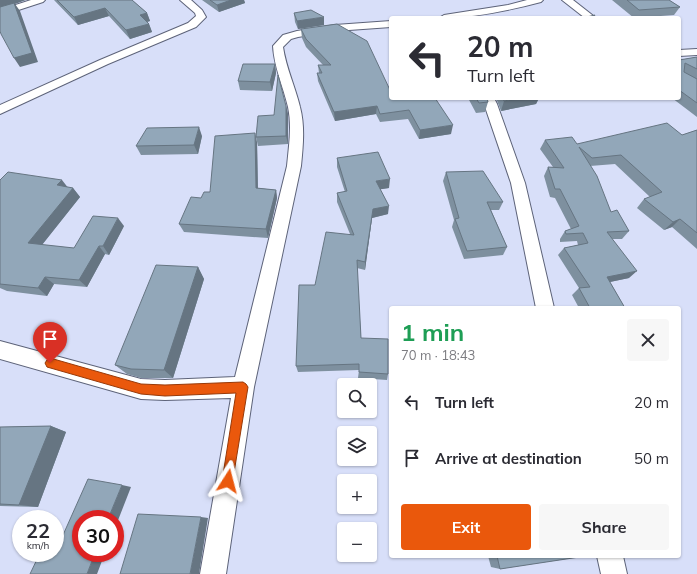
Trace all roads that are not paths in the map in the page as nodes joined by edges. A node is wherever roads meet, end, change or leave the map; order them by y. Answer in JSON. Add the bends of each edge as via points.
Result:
{"nodes":[{"id":1,"x":40,"y":0,"type":"edge"},
{"id":2,"x":185,"y":0,"type":"edge"},
{"id":3,"x":538,"y":0,"type":"edge"},
{"id":4,"x":567,"y":0,"type":"edge"},
{"id":5,"x":0,"y":13,"type":"edge"},
{"id":6,"x":457,"y":16,"type":"edge"},
{"id":7,"x":588,"y":16,"type":"edge"},
{"id":8,"x":389,"y":24,"type":"edge"},
{"id":9,"x":697,"y":52,"type":"edge"},
{"id":10,"x":681,"y":53,"type":"edge"},
{"id":11,"x":489,"y":100,"type":"edge"},
{"id":12,"x":0,"y":110,"type":"edge"},
{"id":13,"x":545,"y":306,"type":"edge"},
{"id":14,"x":0,"y":350,"type":"edge"},
{"id":15,"x":243,"y":387,"type":"junction"},
{"id":16,"x":610,"y":558,"type":"edge"},
{"id":17,"x":213,"y":574,"type":"edge"},
{"id":18,"x":614,"y":574,"type":"edge"}],
"edges":[{"from":1,"to":5,"type":"street"},
{"from":2,"to":12,"type":"street","via":[[201,17],[192,25]]},
{"from":3,"to":6,"type":"street","via":[[509,8]]},
{"from":4,"to":7,"type":"street"},
{"from":8,"to":15,"type":"street","via":[[297,34],[287,37],[278,46],[293,101],[297,136],[294,166]]},
{"from":9,"to":10,"type":"street"},
{"from":11,"to":13,"type":"street","via":[[518,183]]},
{"from":14,"to":15,"type":"street","via":[[141,389]]},
{"from":15,"to":17,"type":"street"},
{"from":16,"to":18,"type":"street"}]}
